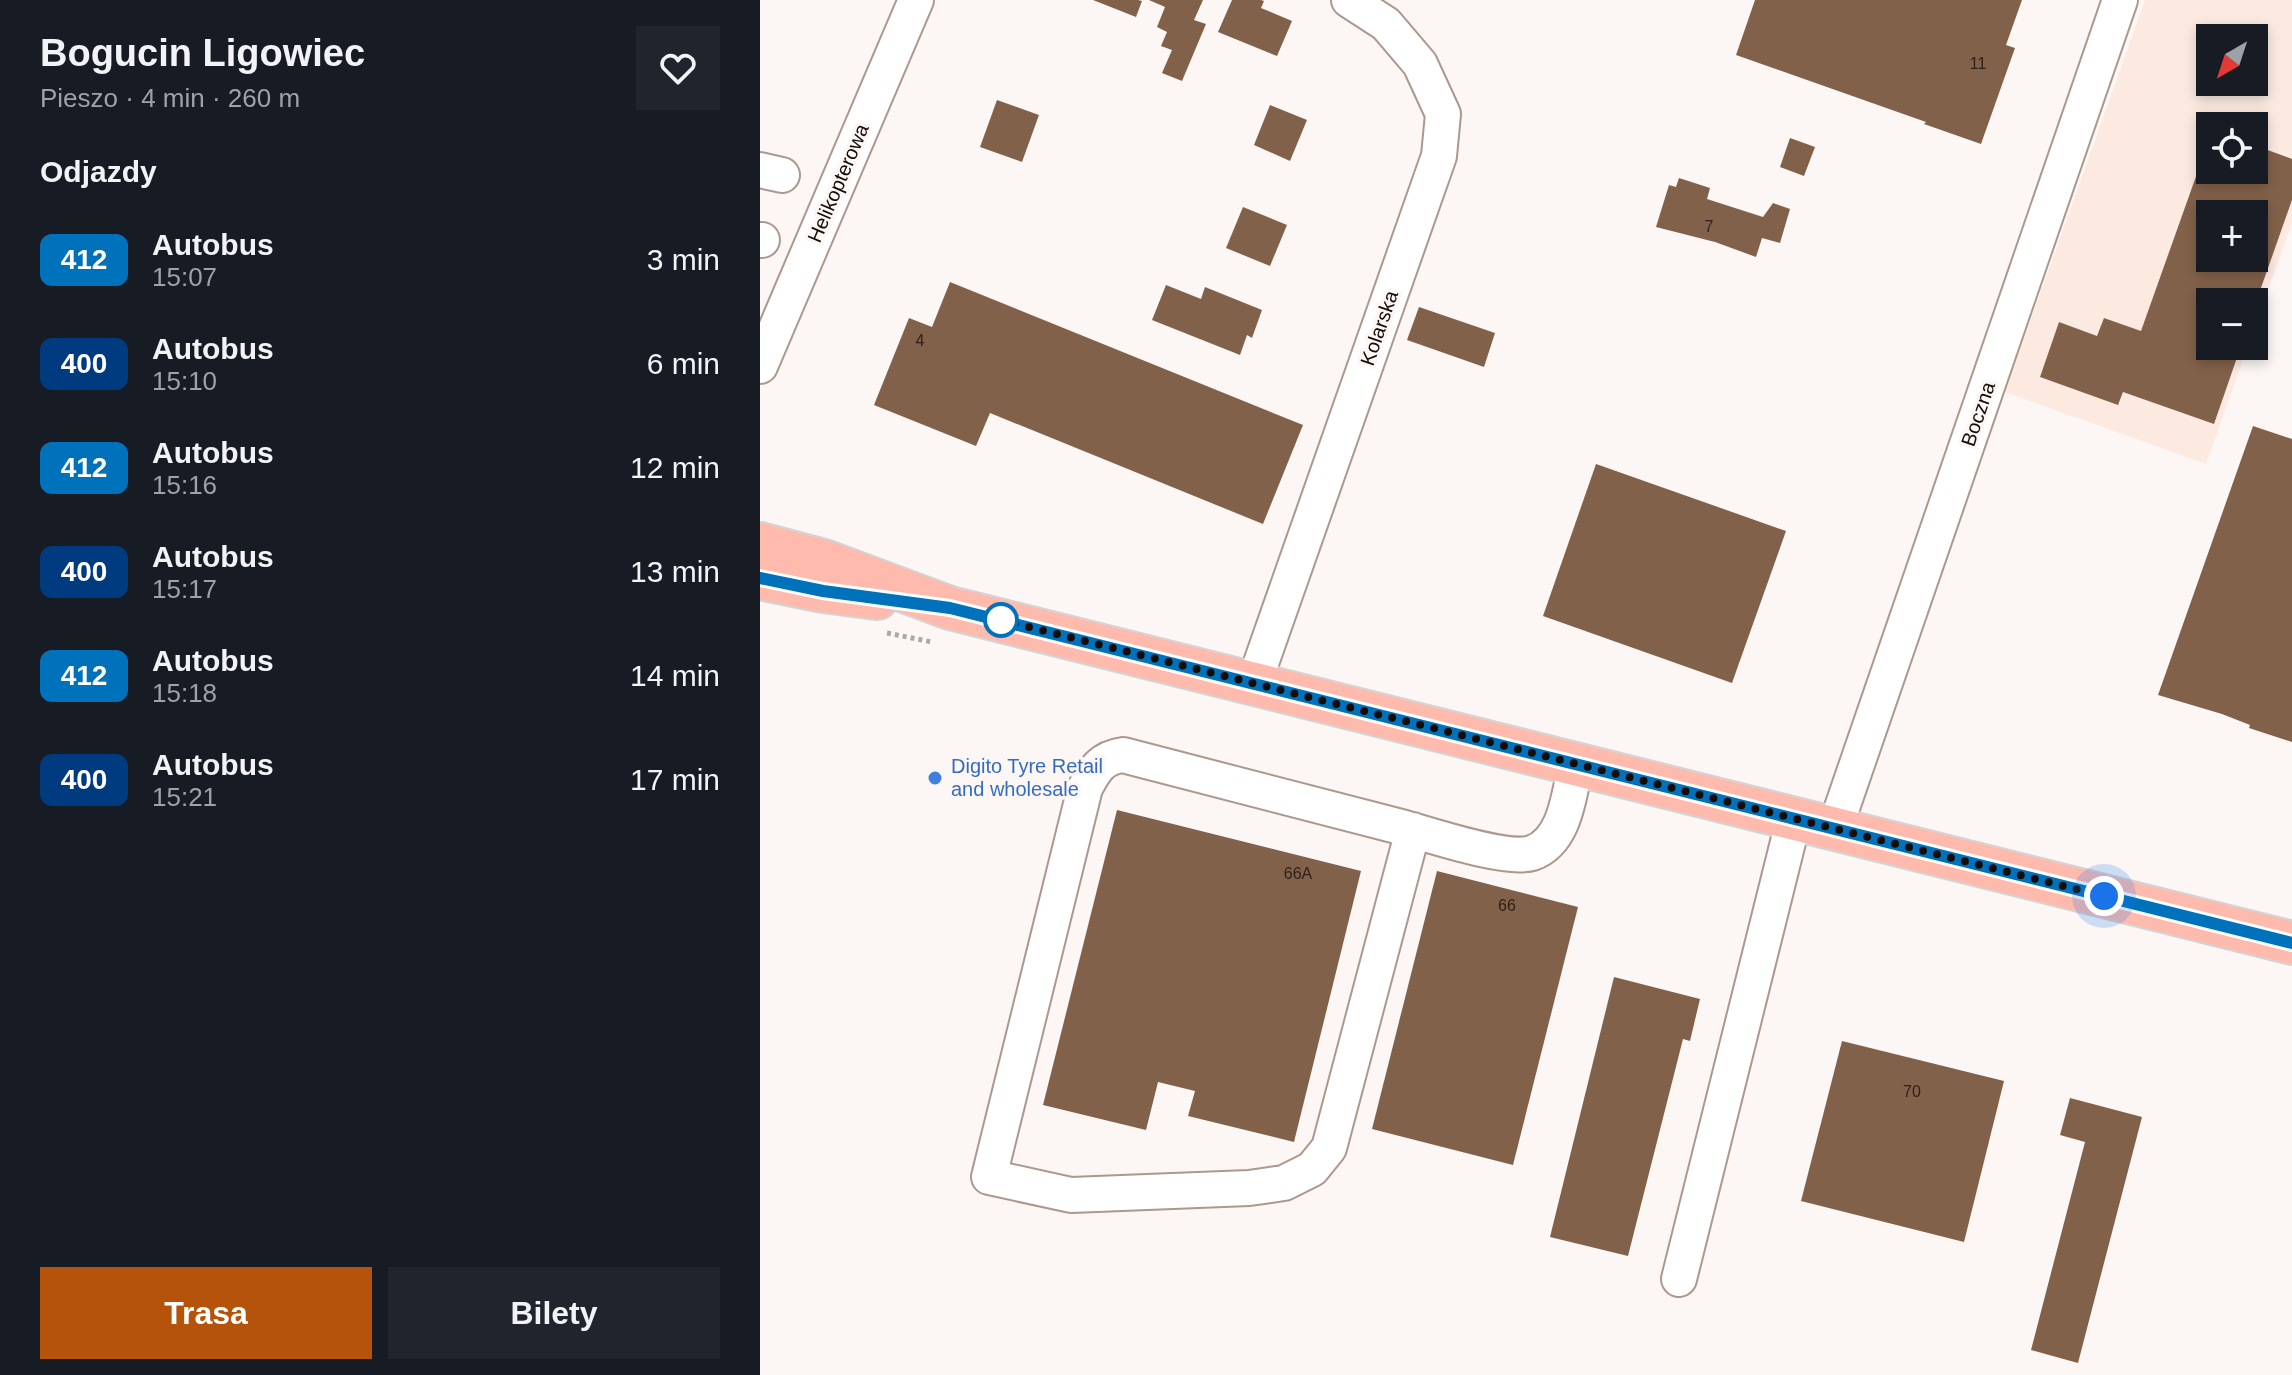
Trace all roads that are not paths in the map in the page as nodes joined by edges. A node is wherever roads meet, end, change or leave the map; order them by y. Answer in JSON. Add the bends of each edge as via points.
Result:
{"nodes":[{"id":1,"x":916,"y":0,"type":"edge"},
{"id":2,"x":1349,"y":0,"type":"edge"},
{"id":3,"x":2120,"y":0,"type":"edge"},
{"id":4,"x":764,"y":346,"type":"edge"},
{"id":5,"x":760,"y":544,"type":"edge"},
{"id":6,"x":760,"y":578,"type":"edge"},
{"id":7,"x":950,"y":608,"type":"junction"},
{"id":8,"x":1254,"y":683,"type":"junction"},
{"id":9,"x":1576,"y":764,"type":"junction"},
{"id":10,"x":1794,"y":818,"type":"junction"},
{"id":11,"x":1835,"y":828,"type":"junction"},
{"id":12,"x":1413,"y":830,"type":"junction"},
{"id":13,"x":2292,"y":943,"type":"edge"},
{"id":14,"x":1679,"y":1279,"type":"dead end"}],
"edges":[{"from":1,"to":4,"type":"street","name":"Helikopterowa"},
{"from":2,"to":8,"type":"street","name":"Kolarska","via":[[1386,24],[1420,64],[1443,114],[1439,156]]},
{"from":3,"to":11,"type":"street","name":"Boczna"},
{"from":5,"to":7,"type":"main road","via":[[824,561]]},
{"from":6,"to":7,"type":"main road"},
{"from":7,"to":8,"type":"main road"},
{"from":8,"to":9,"type":"main road"},
{"from":9,"to":10,"type":"main road"},
{"from":9,"to":12,"type":"street","via":[[1560,826],[1533,852],[1512,856]]},
{"from":10,"to":11,"type":"main road"},
{"from":10,"to":14,"type":"street"},
{"from":11,"to":13,"type":"main road"},
{"from":12,"to":12,"type":"street","via":[[1329,1148],[1312,1169],[1284,1183],[1249,1188],[1071,1195],[989,1177],[1085,788],[1107,757],[1123,755]]}]}
